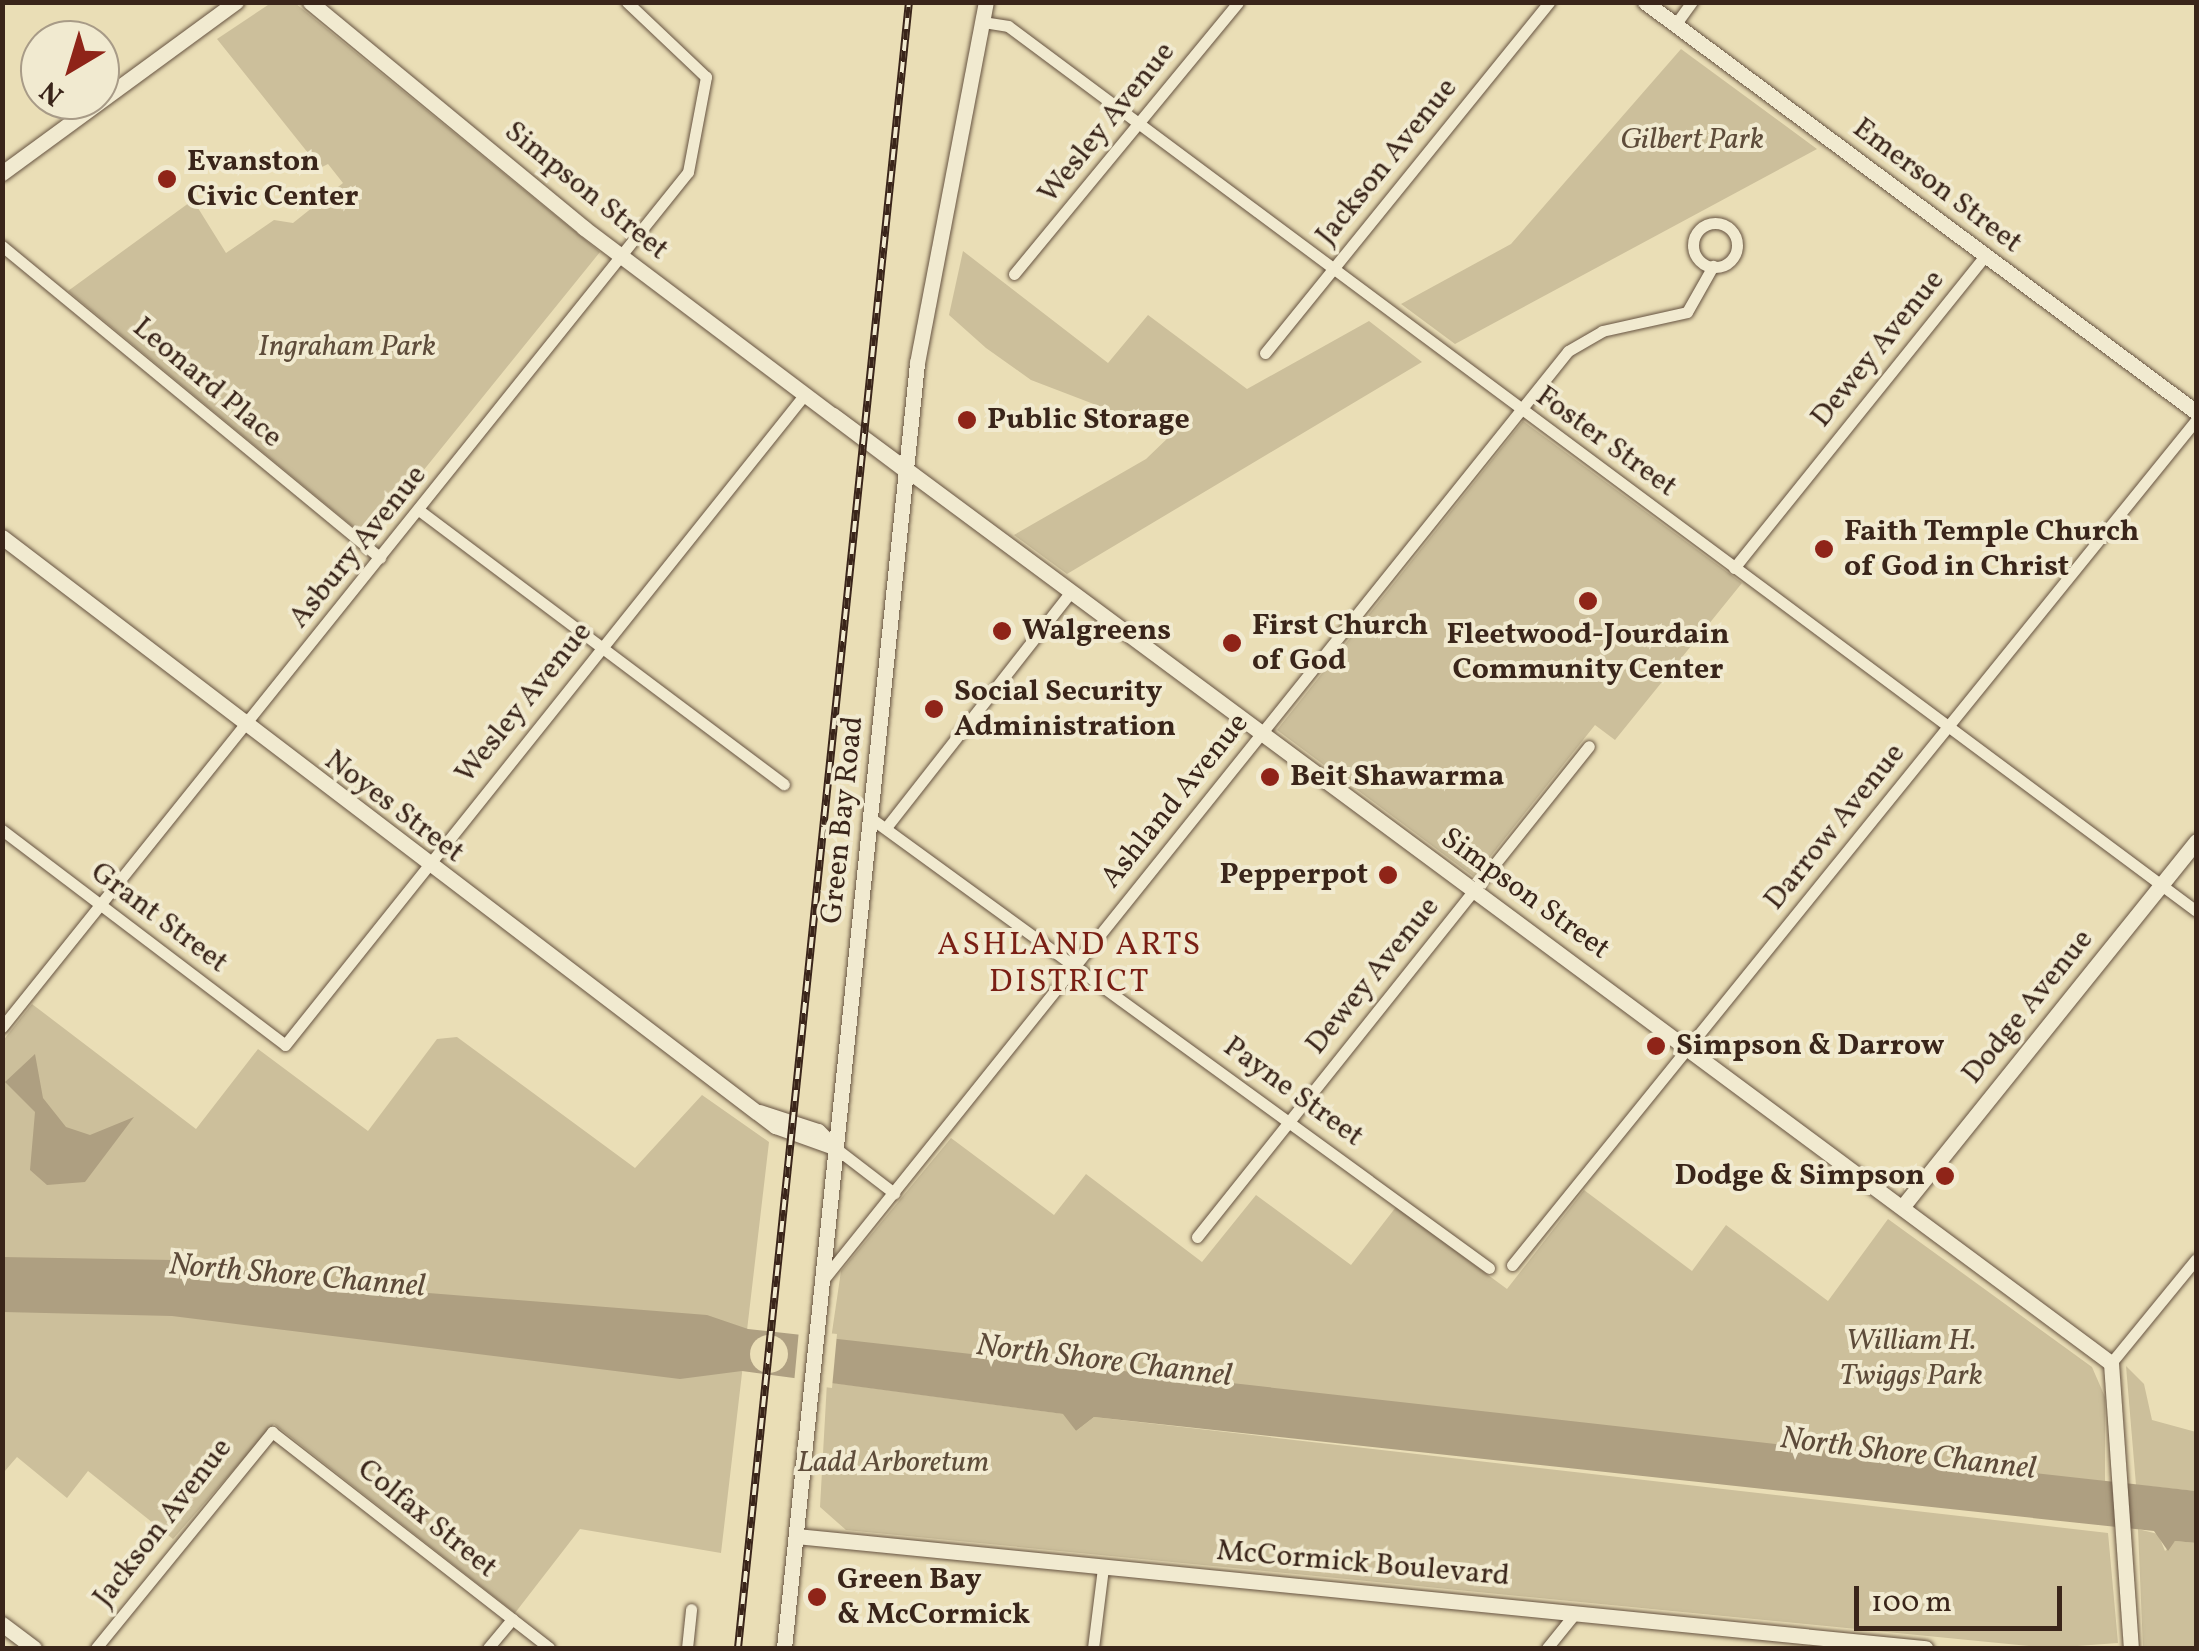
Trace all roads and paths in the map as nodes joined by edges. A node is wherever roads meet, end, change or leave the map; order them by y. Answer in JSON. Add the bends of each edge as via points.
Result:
{"nodes":[{"id":1,"x":236,"y":2,"type":"edge"},
{"id":2,"x":310,"y":2,"type":"edge"},
{"id":3,"x":626,"y":2,"type":"edge"},
{"id":4,"x":986,"y":2,"type":"edge"},
{"id":5,"x":1238,"y":2,"type":"edge"},
{"id":6,"x":1549,"y":2,"type":"edge"},
{"id":7,"x":1645,"y":2,"type":"edge"},
{"id":8,"x":1692,"y":2,"type":"edge"},
{"id":9,"x":983,"y":22,"type":"junction"},
{"id":10,"x":1674,"y":25,"type":"junction"},
{"id":11,"x":1138,"y":124,"type":"junction"},
{"id":12,"x":2,"y":173,"type":"edge"},
{"id":13,"x":2,"y":246,"type":"edge"},
{"id":14,"x":1985,"y":256,"type":"junction"},
{"id":15,"x":622,"y":257,"type":"junction"},
{"id":16,"x":1714,"y":266,"type":"dead end"},
{"id":17,"x":1332,"y":268,"type":"junction"},
{"id":18,"x":1014,"y":274,"type":"dead end"},
{"id":19,"x":1265,"y":353,"type":"dead end"},
{"id":20,"x":805,"y":394,"type":"junction"},
{"id":21,"x":1520,"y":410,"type":"junction"},
{"id":22,"x":2196,"y":416,"type":"edge"},
{"id":23,"x":906,"y":469,"type":"junction"},
{"id":24,"x":420,"y":511,"type":"junction"},
{"id":25,"x":2,"y":538,"type":"edge"},
{"id":26,"x":380,"y":558,"type":"junction"},
{"id":27,"x":1734,"y":568,"type":"junction"},
{"id":28,"x":1071,"y":592,"type":"junction"},
{"id":29,"x":602,"y":647,"type":"junction"},
{"id":30,"x":1949,"y":726,"type":"junction"},
{"id":31,"x":243,"y":728,"type":"junction"},
{"id":32,"x":1260,"y":734,"type":"junction"},
{"id":33,"x":1589,"y":746,"type":"dead end"},
{"id":34,"x":784,"y":784,"type":"dead end"},
{"id":35,"x":880,"y":822,"type":"junction"},
{"id":36,"x":2,"y":830,"type":"edge"},
{"id":37,"x":2196,"y":841,"type":"edge"},
{"id":38,"x":426,"y":864,"type":"junction"},
{"id":39,"x":2161,"y":885,"type":"junction"},
{"id":40,"x":1473,"y":890,"type":"junction"},
{"id":41,"x":100,"y":906,"type":"junction"},
{"id":42,"x":2196,"y":911,"type":"edge"},
{"id":43,"x":1076,"y":963,"type":"junction"},
{"id":44,"x":2,"y":1026,"type":"edge"},
{"id":45,"x":285,"y":1045,"type":"joint"},
{"id":46,"x":1688,"y":1048,"type":"junction"},
{"id":47,"x":1289,"y":1120,"type":"junction"},
{"id":48,"x":834,"y":1147,"type":"junction"},
{"id":49,"x":894,"y":1192,"type":"junction"},
{"id":50,"x":1903,"y":1206,"type":"junction"},
{"id":51,"x":1197,"y":1237,"type":"dead end"},
{"id":52,"x":2196,"y":1259,"type":"edge"},
{"id":53,"x":1512,"y":1265,"type":"dead end"},
{"id":54,"x":1489,"y":1268,"type":"dead end"},
{"id":55,"x":820,"y":1283,"type":"junction"},
{"id":56,"x":2111,"y":1364,"type":"junction"},
{"id":57,"x":272,"y":1432,"type":"joint"},
{"id":58,"x":796,"y":1536,"type":"junction"},
{"id":59,"x":1103,"y":1568,"type":"junction"},
{"id":60,"x":691,"y":1609,"type":"dead end"},
{"id":61,"x":1576,"y":1612,"type":"junction"},
{"id":62,"x":512,"y":1618,"type":"junction"},
{"id":63,"x":2,"y":1624,"type":"edge"},
{"id":64,"x":1096,"y":1647,"type":"edge"},
{"id":65,"x":34,"y":1648,"type":"edge"},
{"id":66,"x":96,"y":1648,"type":"edge"},
{"id":67,"x":488,"y":1648,"type":"edge"},
{"id":68,"x":549,"y":1648,"type":"edge"},
{"id":69,"x":687,"y":1648,"type":"edge"},
{"id":70,"x":784,"y":1648,"type":"edge"},
{"id":71,"x":1547,"y":1648,"type":"edge"},
{"id":72,"x":1925,"y":1648,"type":"edge"},
{"id":73,"x":2131,"y":1648,"type":"edge"}],
"edges":[{"from":1,"to":12,"type":"street"},
{"from":2,"to":15,"type":"street","name":"Simpson Street"},
{"from":3,"to":15,"type":"street","name":"Asbury Avenue","via":[[706,77],[688,172]]},
{"from":4,"to":9,"type":"street","name":"Green Bay Road"},
{"from":5,"to":11,"type":"street","name":"Wesley Avenue"},
{"from":6,"to":17,"type":"street","name":"Jackson Avenue"},
{"from":7,"to":10,"type":"street","name":"Emerson Street"},
{"from":8,"to":10,"type":"street"},
{"from":9,"to":11,"type":"street","name":"Foster Street","via":[[1008,26]]},
{"from":9,"to":23,"type":"street","name":"Green Bay Road","via":[[927,288]]},
{"from":10,"to":14,"type":"street","name":"Emerson Street"},
{"from":11,"to":17,"type":"street","name":"Foster Street"},
{"from":11,"to":18,"type":"street","name":"Wesley Avenue"},
{"from":13,"to":26,"type":"street","name":"Leonard Place"},
{"from":14,"to":22,"type":"street","name":"Emerson Street"},
{"from":14,"to":27,"type":"street","name":"Dewey Avenue"},
{"from":15,"to":20,"type":"street","name":"Simpson Street"},
{"from":15,"to":24,"type":"street","name":"Asbury Avenue"},
{"from":16,"to":21,"type":"street","name":"Ashland Avenue","via":[[1687,312],[1592,337]]},
{"from":17,"to":19,"type":"street","name":"Jackson Avenue"},
{"from":17,"to":21,"type":"street","name":"Foster Street"},
{"from":20,"to":23,"type":"street","name":"Simpson Street"},
{"from":20,"to":29,"type":"street","name":"Wesley Avenue"},
{"from":21,"to":27,"type":"street","name":"Foster Street"},
{"from":21,"to":32,"type":"street","name":"Ashland Avenue"},
{"from":22,"to":30,"type":"street","name":"Darrow Avenue"},
{"from":23,"to":28,"type":"street","name":"Simpson Street"},
{"from":23,"to":35,"type":"street","name":"Green Bay Road"},
{"from":24,"to":26,"type":"street","name":"Asbury Avenue"},
{"from":24,"to":29,"type":"street"},
{"from":25,"to":31,"type":"street","name":"Noyes Street"},
{"from":26,"to":31,"type":"street","name":"Asbury Avenue"},
{"from":27,"to":30,"type":"street","name":"Foster Street"},
{"from":28,"to":32,"type":"street","name":"Simpson Street"},
{"from":28,"to":35,"type":"street"},
{"from":29,"to":34,"type":"street"},
{"from":29,"to":38,"type":"street","name":"Wesley Avenue"},
{"from":30,"to":39,"type":"street","name":"Foster Street"},
{"from":30,"to":46,"type":"street","name":"Darrow Avenue"},
{"from":31,"to":38,"type":"street","name":"Noyes Street"},
{"from":31,"to":41,"type":"street","name":"Asbury Avenue"},
{"from":32,"to":40,"type":"street","name":"Simpson Street"},
{"from":32,"to":43,"type":"street","name":"Ashland Avenue"},
{"from":33,"to":40,"type":"street","name":"Dewey Avenue"},
{"from":35,"to":43,"type":"street","name":"Payne Street"},
{"from":35,"to":48,"type":"street","name":"Green Bay Road"},
{"from":36,"to":41,"type":"street","name":"Grant Street"},
{"from":37,"to":39,"type":"street","name":"Dodge Avenue"},
{"from":38,"to":45,"type":"street","name":"Wesley Avenue"},
{"from":38,"to":48,"type":"street","name":"Noyes Street","via":[[760,1112]]},
{"from":39,"to":42,"type":"street","name":"Foster Street"},
{"from":39,"to":50,"type":"street","name":"Dodge Avenue"},
{"from":40,"to":46,"type":"street","name":"Simpson Street"},
{"from":40,"to":47,"type":"street","name":"Dewey Avenue"},
{"from":41,"to":44,"type":"street","name":"Asbury Avenue"},
{"from":41,"to":45,"type":"street","name":"Grant Street"},
{"from":43,"to":47,"type":"street","name":"Payne Street"},
{"from":43,"to":49,"type":"street","name":"Ashland Avenue"},
{"from":46,"to":50,"type":"street","name":"Simpson Street"},
{"from":46,"to":53,"type":"street","name":"Darrow Avenue"},
{"from":47,"to":51,"type":"street","name":"Dewey Avenue"},
{"from":47,"to":54,"type":"street","name":"Payne Street"},
{"from":48,"to":49,"type":"street","name":"Noyes Street"},
{"from":48,"to":55,"type":"street","name":"Green Bay Road"},
{"from":49,"to":55,"type":"street","name":"Ashland Avenue"},
{"from":50,"to":56,"type":"street","name":"Simpson Street"},
{"from":52,"to":56,"type":"street"},
{"from":55,"to":58,"type":"street","name":"Green Bay Road"},
{"from":56,"to":73,"type":"street"},
{"from":57,"to":62,"type":"street","name":"Colfax Street"},
{"from":57,"to":66,"type":"street","name":"Jackson Avenue"},
{"from":58,"to":59,"type":"street","name":"McCormick Boulevard"},
{"from":58,"to":70,"type":"street","name":"Green Bay Road"},
{"from":59,"to":61,"type":"street","name":"McCormick Boulevard"},
{"from":59,"to":64,"type":"street"},
{"from":60,"to":69,"type":"street"},
{"from":61,"to":71,"type":"street"},
{"from":61,"to":72,"type":"street","name":"McCormick Boulevard"},
{"from":62,"to":67,"type":"street"},
{"from":62,"to":68,"type":"street","name":"Colfax Street"},
{"from":63,"to":65,"type":"street"}]}
